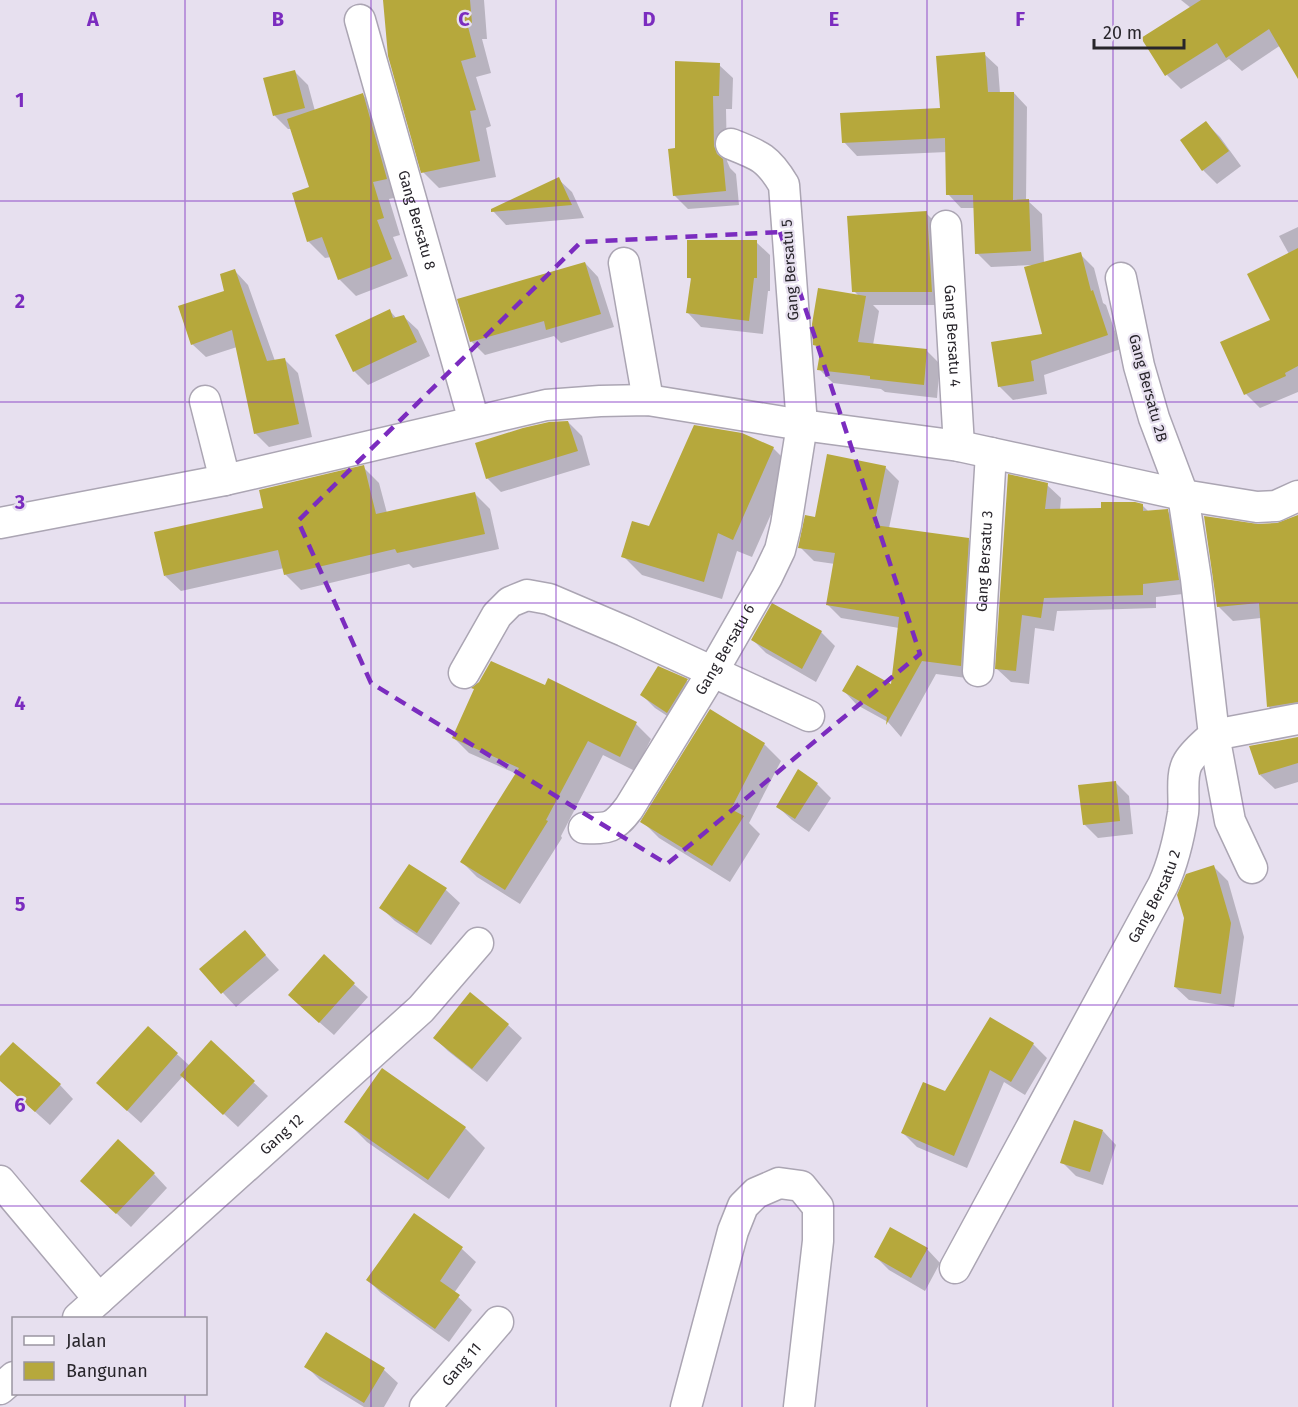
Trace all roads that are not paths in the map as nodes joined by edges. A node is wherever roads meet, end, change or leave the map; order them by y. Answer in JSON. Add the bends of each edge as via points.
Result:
{"nodes":[{"id":1,"x":360,"y":20,"type":"dead end"},
{"id":2,"x":731,"y":144,"type":"dead end"},
{"id":3,"x":946,"y":226,"type":"dead end"},
{"id":4,"x":624,"y":263,"type":"dead end"},
{"id":5,"x":1120,"y":278,"type":"dead end"},
{"id":6,"x":648,"y":400,"type":"junction"},
{"id":7,"x":205,"y":401,"type":"dead end"},
{"id":8,"x":474,"y":421,"type":"junction"},
{"id":9,"x":802,"y":425,"type":"junction"},
{"id":10,"x":959,"y":446,"type":"junction"},
{"id":11,"x":991,"y":453,"type":"junction"},
{"id":12,"x":225,"y":480,"type":"junction"},
{"id":13,"x":1183,"y":495,"type":"junction"},
{"id":14,"x":1298,"y":496,"type":"edge"},
{"id":15,"x":0,"y":522,"type":"edge"},
{"id":16,"x":713,"y":671,"type":"junction"},
{"id":17,"x":978,"y":671,"type":"dead end"},
{"id":18,"x":464,"y":673,"type":"dead end"},
{"id":19,"x":809,"y":716,"type":"dead end"},
{"id":20,"x":1298,"y":719,"type":"edge"},
{"id":21,"x":1214,"y":735,"type":"junction"},
{"id":22,"x":584,"y":828,"type":"dead end"},
{"id":23,"x":1252,"y":868,"type":"dead end"},
{"id":24,"x":478,"y":943,"type":"dead end"},
{"id":25,"x":0,"y":1182,"type":"edge"},
{"id":26,"x":955,"y":1268,"type":"dead end"},
{"id":27,"x":88,"y":1309,"type":"edge"},
{"id":28,"x":498,"y":1322,"type":"dead end"},
{"id":29,"x":12,"y":1379,"type":"edge"},
{"id":30,"x":0,"y":1389,"type":"edge"},
{"id":31,"x":425,"y":1407,"type":"edge"},
{"id":32,"x":686,"y":1407,"type":"edge"},
{"id":33,"x":799,"y":1407,"type":"edge"}],
"edges":[{"from":1,"to":8,"type":"street","name":"Gang Bersatu 8"},
{"from":2,"to":9,"type":"street","name":"Gang Bersatu 5","via":[[765,160],[784,185]]},
{"from":3,"to":10,"type":"street","name":"Gang Bersatu 4"},
{"from":4,"to":6,"type":"street"},
{"from":5,"to":13,"type":"street","name":"Gang Bersatu 2B","via":[[1154,418]]},
{"from":6,"to":8,"type":"street","via":[[546,405]]},
{"from":6,"to":9,"type":"street"},
{"from":7,"to":12,"type":"street"},
{"from":8,"to":12,"type":"street"},
{"from":9,"to":10,"type":"street"},
{"from":9,"to":16,"type":"street","name":"Gang Bersatu 6","via":[[780,550]]},
{"from":10,"to":11,"type":"street"},
{"from":11,"to":13,"type":"street"},
{"from":11,"to":17,"type":"street","name":"Gang Bersatu 3"},
{"from":12,"to":15,"type":"street"},
{"from":13,"to":14,"type":"street","via":[[1257,507],[1276,506]]},
{"from":13,"to":21,"type":"street"},
{"from":16,"to":18,"type":"street","via":[[549,598],[527,595],[510,602],[497,615]]},
{"from":16,"to":19,"type":"street"},
{"from":16,"to":22,"type":"street","name":"Gang Bersatu 6","via":[[617,824],[604,829]]},
{"from":20,"to":21,"type":"street"},
{"from":21,"to":23,"type":"street","via":[[1230,821]]},
{"from":21,"to":26,"type":"street","name":"Gang Bersatu 2","via":[[1186,768],[1178,842],[1163,885]]},
{"from":24,"to":27,"type":"street","name":"Gang 12","via":[[421,1010]]},
{"from":25,"to":27,"type":"street"},
{"from":28,"to":31,"type":"street","name":"Gang 11"},
{"from":29,"to":30,"type":"street"},
{"from":32,"to":33,"type":"street","via":[[743,1206],[756,1193],[779,1183],[801,1186],[818,1207],[818,1241]]}]}
